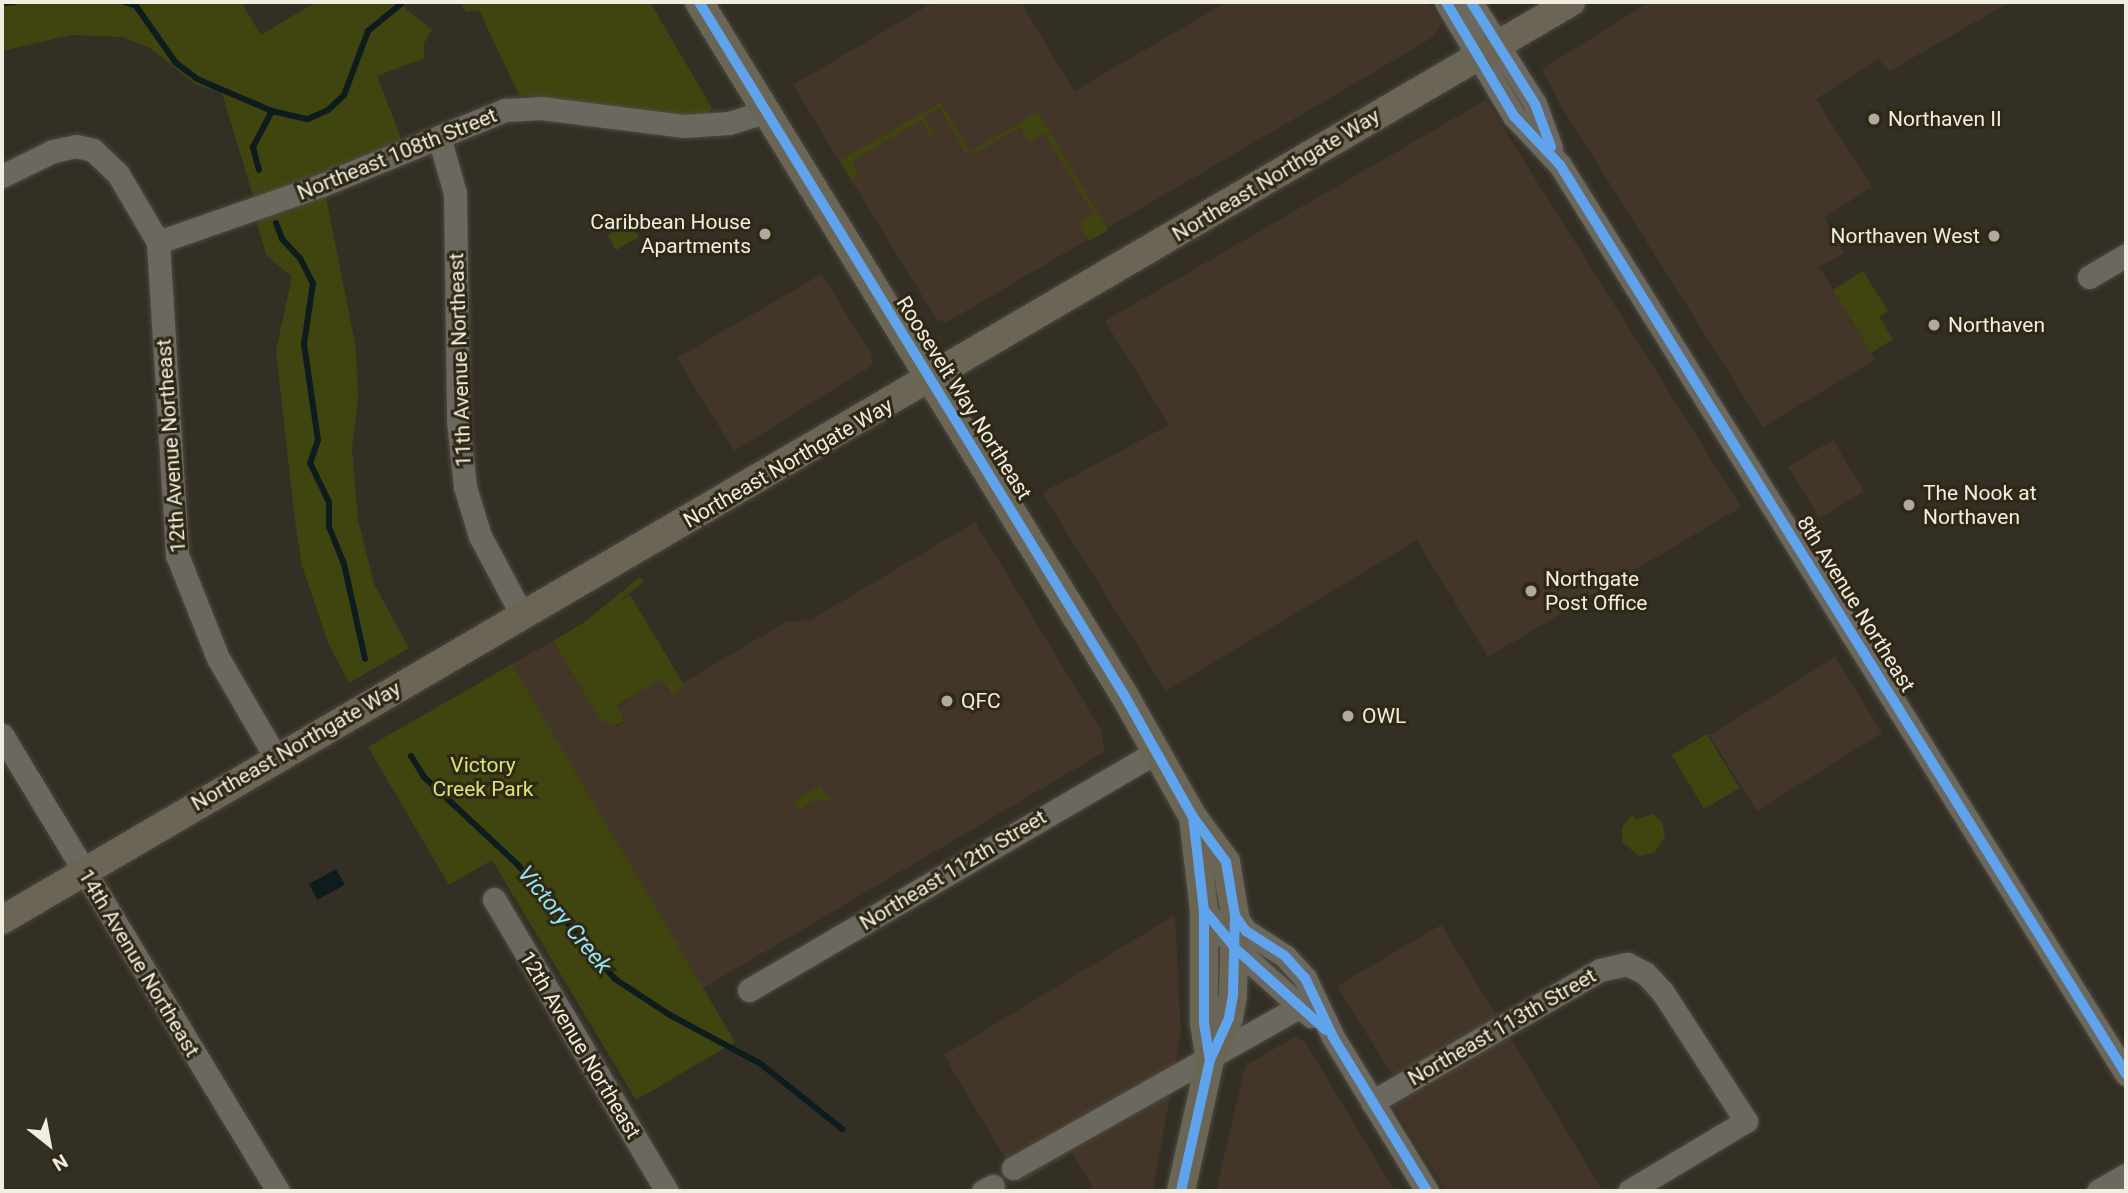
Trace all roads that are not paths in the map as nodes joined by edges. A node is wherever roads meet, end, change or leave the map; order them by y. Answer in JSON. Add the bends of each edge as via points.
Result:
{"nodes":[{"id":1,"x":699,"y":2,"type":"edge"},
{"id":2,"x":1446,"y":2,"type":"edge"},
{"id":3,"x":1471,"y":2,"type":"edge"},
{"id":4,"x":1571,"y":2,"type":"edge"},
{"id":5,"x":1488,"y":50,"type":"junction"},
{"id":6,"x":766,"y":112,"type":"junction"},
{"id":7,"x":439,"y":137,"type":"junction"},
{"id":8,"x":2,"y":176,"type":"edge"},
{"id":9,"x":158,"y":242,"type":"junction"},
{"id":10,"x":2126,"y":255,"type":"edge"},
{"id":11,"x":2089,"y":277,"type":"dead end"},
{"id":12,"x":930,"y":379,"type":"junction"},
{"id":13,"x":522,"y":615,"type":"junction"},
{"id":14,"x":2,"y":735,"type":"edge"},
{"id":15,"x":1158,"y":751,"type":"junction"},
{"id":16,"x":275,"y":758,"type":"junction"},
{"id":17,"x":1193,"y":817,"type":"junction"},
{"id":18,"x":83,"y":871,"type":"junction"},
{"id":19,"x":494,"y":899,"type":"dead end"},
{"id":20,"x":1204,"y":910,"type":"junction"},
{"id":21,"x":1235,"y":916,"type":"junction"},
{"id":22,"x":2,"y":920,"type":"edge"},
{"id":23,"x":1236,"y":949,"type":"junction"},
{"id":24,"x":749,"y":990,"type":"dead end"},
{"id":25,"x":1301,"y":1006,"type":"junction"},
{"id":26,"x":1333,"y":1037,"type":"junction"},
{"id":27,"x":1210,"y":1060,"type":"junction"},
{"id":28,"x":2126,"y":1074,"type":"edge"},
{"id":29,"x":1372,"y":1102,"type":"junction"},
{"id":30,"x":1013,"y":1168,"type":"dead end"},
{"id":31,"x":2126,"y":1175,"type":"edge"},
{"id":32,"x":278,"y":1191,"type":"edge"},
{"id":33,"x":667,"y":1191,"type":"edge"},
{"id":34,"x":1181,"y":1191,"type":"edge"},
{"id":35,"x":1427,"y":1191,"type":"edge"},
{"id":36,"x":1629,"y":1191,"type":"edge"},
{"id":37,"x":2098,"y":1191,"type":"edge"}],
"edges":[{"from":1,"to":6,"type":"main road","name":"Roosevelt Way Northeast"},
{"from":2,"to":5,"type":"street","name":"8th Avenue Northeast"},
{"from":3,"to":5,"type":"street","name":"8th Avenue Northeast"},
{"from":4,"to":5,"type":"main road","name":"Northeast Northgate Way"},
{"from":5,"to":12,"type":"main road","name":"Northeast Northgate Way"},
{"from":5,"to":28,"type":"street","name":"8th Avenue Northeast","via":[[1514,116],[1553,154]]},
{"from":6,"to":7,"type":"street","name":"Northeast 108th Street","via":[[729,123],[683,127],[524,108],[505,110]]},
{"from":6,"to":12,"type":"main road","name":"Roosevelt Way Northeast"},
{"from":7,"to":9,"type":"street","name":"Northeast 108th Street","via":[[254,211]]},
{"from":7,"to":13,"type":"street","name":"11th Avenue Northeast","via":[[455,194],[458,421],[465,487],[480,536]]},
{"from":8,"to":9,"type":"street","name":"12th Avenue Northeast","via":[[52,151],[76,146],[93,150],[106,159]]},
{"from":9,"to":16,"type":"street","name":"12th Avenue Northeast","via":[[177,555],[218,658]]},
{"from":10,"to":11,"type":"street"},
{"from":12,"to":13,"type":"main road","name":"Northeast Northgate Way"},
{"from":12,"to":15,"type":"main road","name":"Roosevelt Way Northeast"},
{"from":13,"to":16,"type":"main road","name":"Northeast Northgate Way"},
{"from":14,"to":18,"type":"street","name":"14th Avenue Northeast"},
{"from":15,"to":17,"type":"main road","name":"Roosevelt Way Northeast"},
{"from":15,"to":24,"type":"street","name":"Northeast 112th Street"},
{"from":16,"to":18,"type":"main road","name":"Northeast Northgate Way"},
{"from":17,"to":20,"type":"main road","name":"Roosevelt Way Northeast"},
{"from":17,"to":21,"type":"main road","name":"Roosevelt Way Northeast","via":[[1226,862]]},
{"from":18,"to":22,"type":"main road","name":"Northeast Northgate Way"},
{"from":18,"to":32,"type":"street","name":"14th Avenue Northeast"},
{"from":19,"to":33,"type":"street","name":"12th Avenue Northeast"},
{"from":20,"to":23,"type":"street"},
{"from":20,"to":27,"type":"main road","name":"Roosevelt Way Northeast","via":[[1204,1023]]},
{"from":21,"to":23,"type":"main road","name":"Roosevelt Way Northeast"},
{"from":21,"to":26,"type":"street","via":[[1255,938],[1296,966]]},
{"from":23,"to":25,"type":"street"},
{"from":23,"to":27,"type":"main road","name":"Roosevelt Way Northeast","via":[[1229,1018]]},
{"from":25,"to":26,"type":"street"},
{"from":25,"to":27,"type":"street"},
{"from":26,"to":29,"type":"street"},
{"from":27,"to":30,"type":"street"},
{"from":27,"to":34,"type":"main road"},
{"from":29,"to":35,"type":"street"},
{"from":29,"to":36,"type":"street","name":"Northeast 113th Street","via":[[1600,970],[1616,964],[1636,968],[1662,990],[1746,1121]]},
{"from":31,"to":37,"type":"street"}]}
